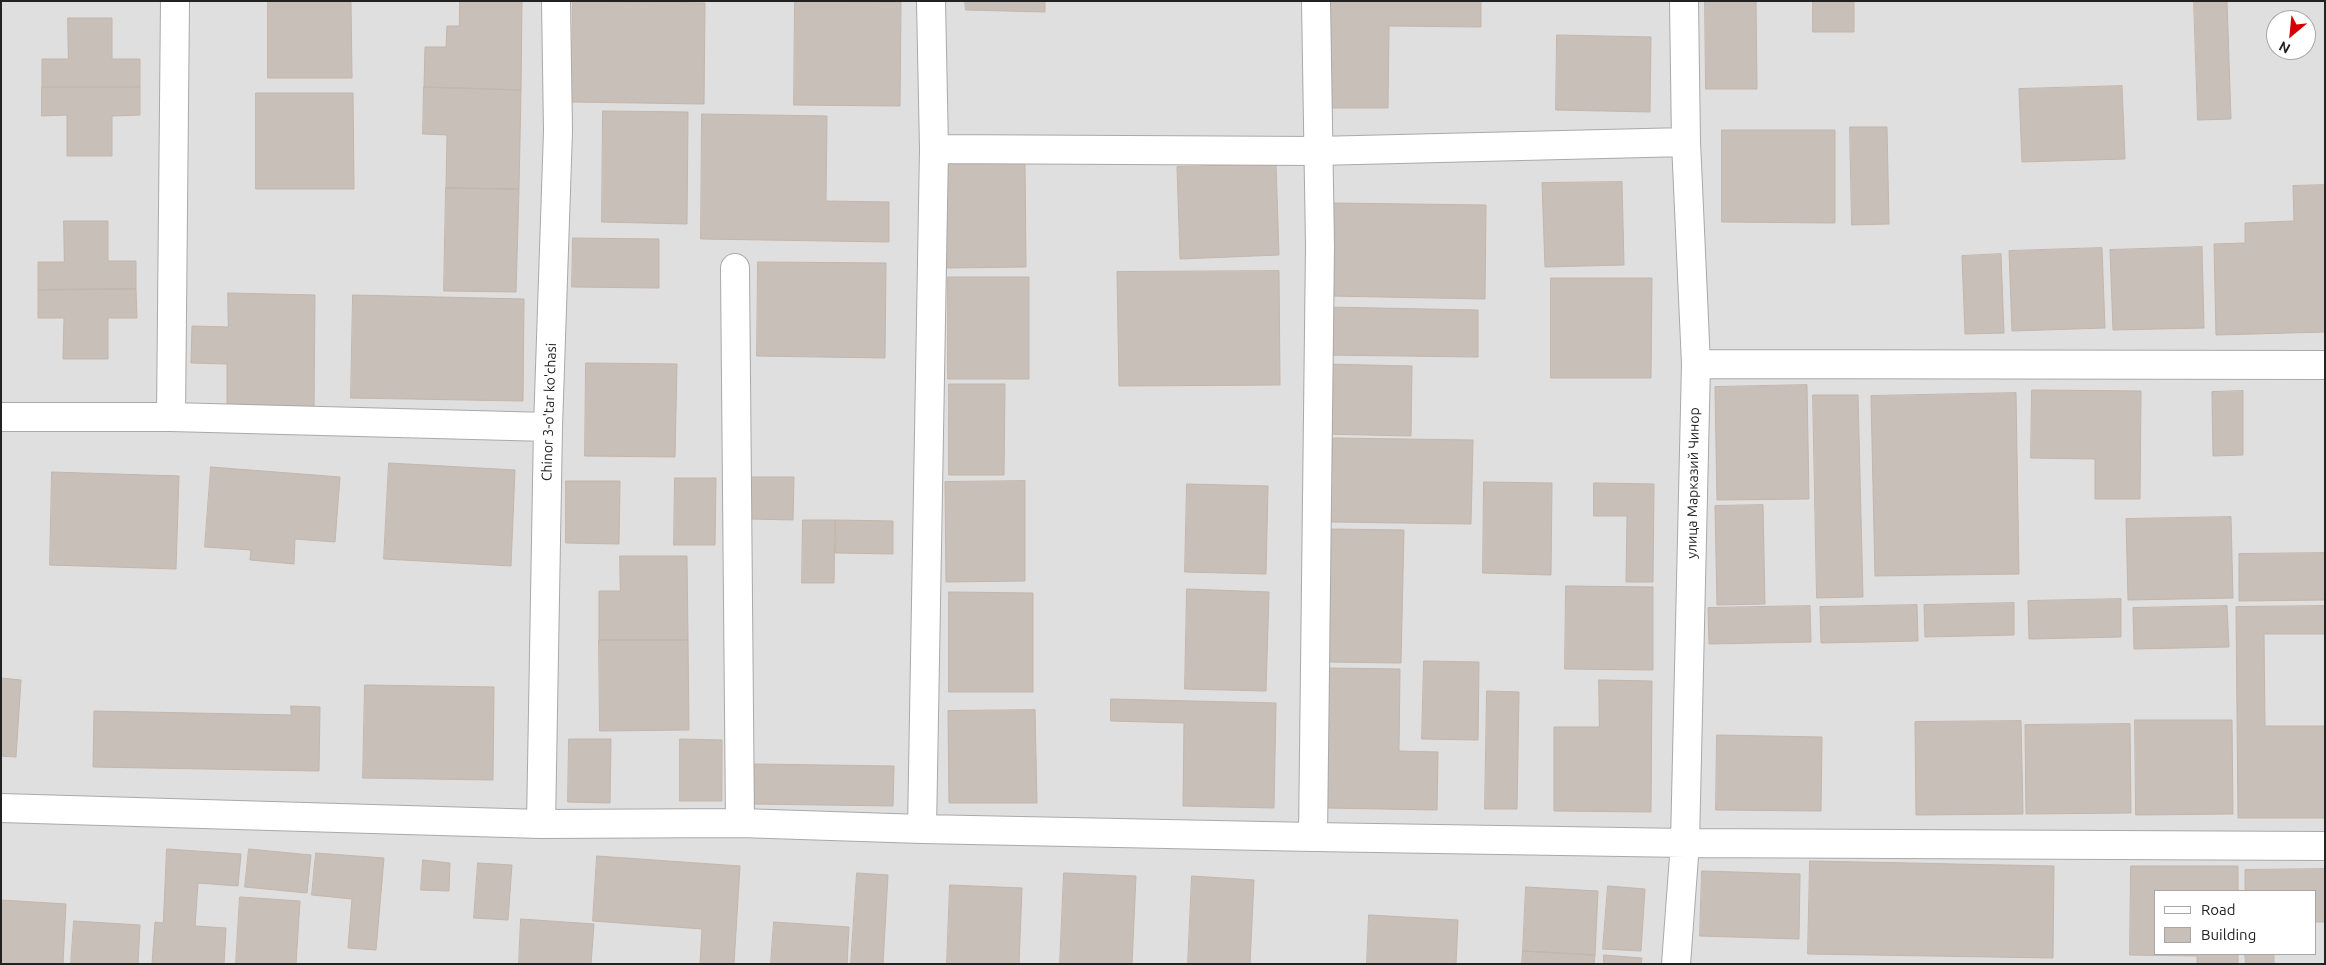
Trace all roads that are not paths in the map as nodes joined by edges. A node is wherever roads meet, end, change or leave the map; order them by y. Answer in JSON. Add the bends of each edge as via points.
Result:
{"nodes":[{"id":1,"x":176,"y":1,"type":"edge"},
{"id":2,"x":556,"y":1,"type":"edge"},
{"id":3,"x":931,"y":1,"type":"edge"},
{"id":4,"x":1316,"y":1,"type":"edge"},
{"id":5,"x":1684,"y":1,"type":"edge"},
{"id":6,"x":1686,"y":142,"type":"junction"},
{"id":7,"x":934,"y":149,"type":"junction"},
{"id":8,"x":1317,"y":151,"type":"junction"},
{"id":9,"x":735,"y":268,"type":"dead end"},
{"id":10,"x":1696,"y":364,"type":"junction"},
{"id":11,"x":2325,"y":364,"type":"edge"},
{"id":12,"x":1,"y":417,"type":"edge"},
{"id":13,"x":171,"y":417,"type":"junction"},
{"id":14,"x":548,"y":427,"type":"junction"},
{"id":15,"x":1,"y":808,"type":"edge"},
{"id":16,"x":740,"y":823,"type":"junction"},
{"id":17,"x":541,"y":824,"type":"junction"},
{"id":18,"x":922,"y":829,"type":"junction"},
{"id":19,"x":1313,"y":836,"type":"junction"},
{"id":20,"x":1685,"y":843,"type":"junction"},
{"id":21,"x":2325,"y":846,"type":"edge"},
{"id":22,"x":1676,"y":964,"type":"edge"}],
"edges":[{"from":1,"to":13,"type":"street"},
{"from":2,"to":14,"type":"street","name":"Chinor 3-o'tar ko'chasi","via":[[558,131]]},
{"from":3,"to":7,"type":"street"},
{"from":4,"to":8,"type":"street"},
{"from":5,"to":6,"type":"street","name":"улица Марказий Чинор"},
{"from":6,"to":8,"type":"street"},
{"from":6,"to":10,"type":"street","name":"улица Марказий Чинор"},
{"from":7,"to":8,"type":"street"},
{"from":7,"to":18,"type":"street"},
{"from":8,"to":19,"type":"street","via":[[1320,246]]},
{"from":9,"to":16,"type":"street"},
{"from":10,"to":11,"type":"street"},
{"from":10,"to":20,"type":"street","name":"улица Марказий Чинор"},
{"from":12,"to":13,"type":"street"},
{"from":13,"to":14,"type":"street"},
{"from":14,"to":17,"type":"street","name":"Chinor 3-o'tar ko'chasi"},
{"from":15,"to":17,"type":"street"},
{"from":16,"to":17,"type":"street"},
{"from":16,"to":18,"type":"street"},
{"from":18,"to":19,"type":"street"},
{"from":19,"to":20,"type":"street"},
{"from":20,"to":21,"type":"street"},
{"from":20,"to":22,"type":"street","name":"улица Марказий Чинор"}]}
